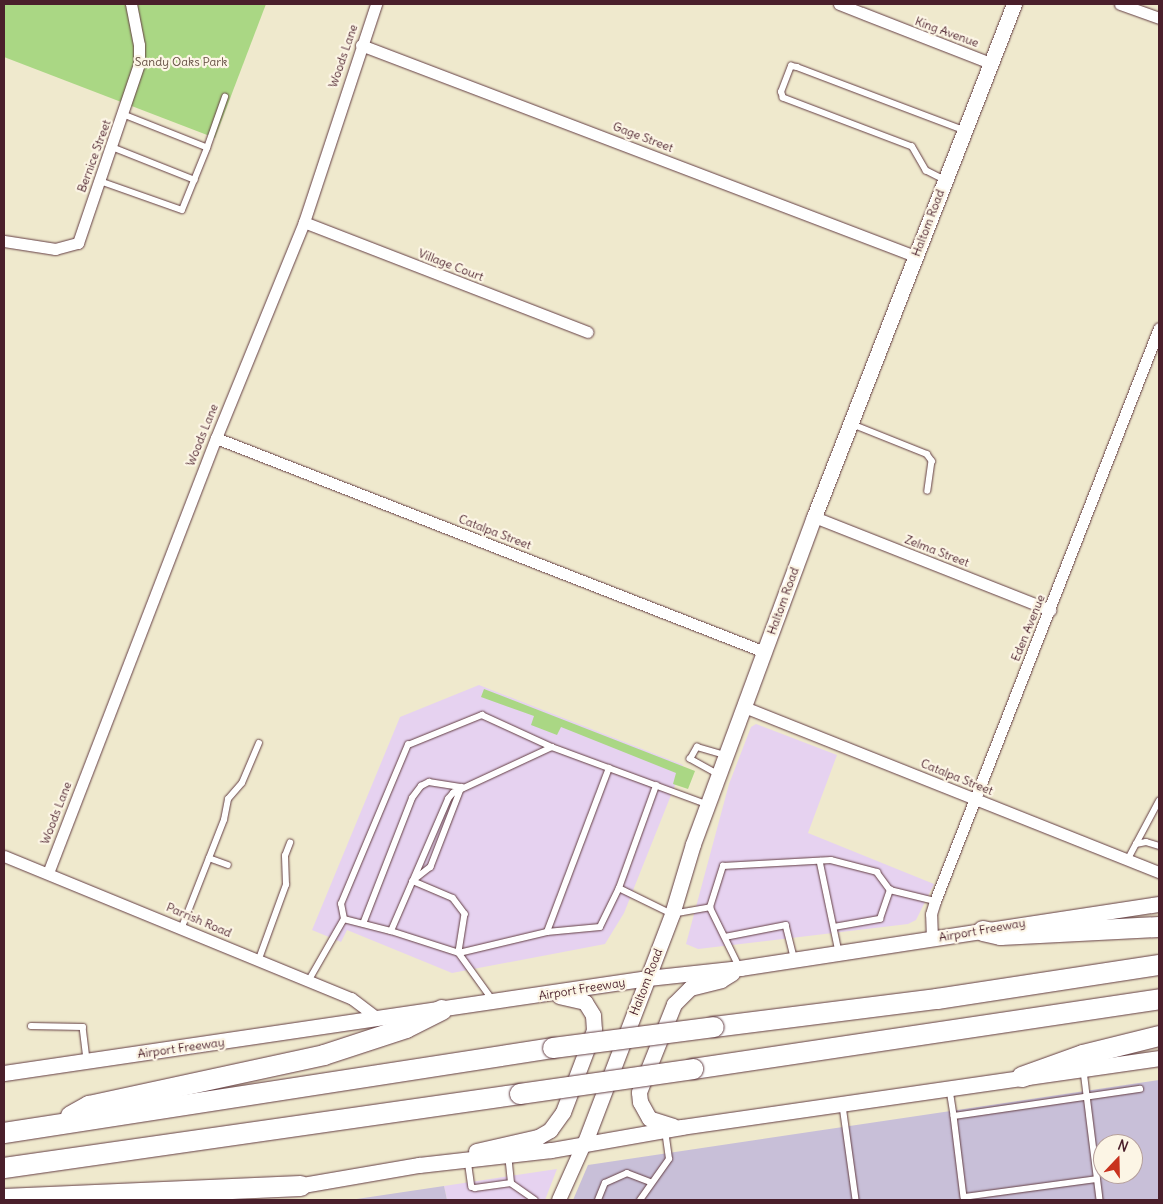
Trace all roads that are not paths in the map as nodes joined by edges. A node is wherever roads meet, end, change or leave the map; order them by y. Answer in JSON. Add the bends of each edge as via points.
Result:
{"nodes":[{"id":1,"x":130,"y":4,"type":"edge"},
{"id":2,"x":376,"y":4,"type":"edge"},
{"id":3,"x":839,"y":4,"type":"edge"},
{"id":4,"x":1014,"y":4,"type":"edge"},
{"id":5,"x":1120,"y":4,"type":"edge"},
{"id":6,"x":1159,"y":18,"type":"edge"},
{"id":7,"x":361,"y":45,"type":"junction"},
{"id":8,"x":990,"y":63,"type":"junction"},
{"id":9,"x":225,"y":97,"type":"dead end"},
{"id":10,"x":124,"y":115,"type":"junction"},
{"id":11,"x":964,"y":130,"type":"junction"},
{"id":12,"x":112,"y":146,"type":"junction"},
{"id":13,"x":207,"y":148,"type":"junction"},
{"id":14,"x":195,"y":180,"type":"junction"},
{"id":15,"x":944,"y":180,"type":"junction"},
{"id":16,"x":100,"y":182,"type":"junction"},
{"id":17,"x":304,"y":222,"type":"junction"},
{"id":18,"x":4,"y":241,"type":"edge"},
{"id":19,"x":915,"y":256,"type":"junction"},
{"id":20,"x":1159,"y":328,"type":"edge"},
{"id":21,"x":587,"y":332,"type":"dead end"},
{"id":22,"x":850,"y":424,"type":"junction"},
{"id":23,"x":216,"y":438,"type":"junction"},
{"id":24,"x":928,"y":491,"type":"dead end"},
{"id":25,"x":814,"y":517,"type":"junction"},
{"id":26,"x":1050,"y":610,"type":"junction"},
{"id":27,"x":764,"y":652,"type":"junction"},
{"id":28,"x":744,"y":707,"type":"junction"},
{"id":29,"x":259,"y":743,"type":"dead end"},
{"id":30,"x":552,"y":747,"type":"junction"},
{"id":31,"x":726,"y":756,"type":"junction"},
{"id":32,"x":610,"y":768,"type":"junction"},
{"id":33,"x":719,"y":775,"type":"junction"},
{"id":34,"x":656,"y":786,"type":"junction"},
{"id":35,"x":462,"y":787,"type":"junction"},
{"id":36,"x":974,"y":798,"type":"junction"},
{"id":37,"x":1159,"y":801,"type":"edge"},
{"id":38,"x":708,"y":805,"type":"junction"},
{"id":39,"x":290,"y":843,"type":"dead end"},
{"id":40,"x":1136,"y":844,"type":"junction"},
{"id":41,"x":1159,"y":846,"type":"edge"},
{"id":42,"x":4,"y":856,"type":"edge"},
{"id":43,"x":209,"y":858,"type":"junction"},
{"id":44,"x":1128,"y":859,"type":"junction"},
{"id":45,"x":820,"y":861,"type":"junction"},
{"id":46,"x":228,"y":865,"type":"dead end"},
{"id":47,"x":1159,"y":872,"type":"edge"},
{"id":48,"x":48,"y":874,"type":"junction"},
{"id":49,"x":413,"y":881,"type":"junction"},
{"id":50,"x":619,"y":888,"type":"junction"},
{"id":51,"x":890,"y":890,"type":"junction"},
{"id":52,"x":935,"y":901,"type":"junction"},
{"id":53,"x":1159,"y":904,"type":"edge"},
{"id":54,"x":710,"y":907,"type":"junction"},
{"id":55,"x":672,"y":914,"type":"junction"},
{"id":56,"x":344,"y":919,"type":"junction"},
{"id":57,"x":363,"y":924,"type":"junction"},
{"id":58,"x":182,"y":927,"type":"junction"},
{"id":59,"x":834,"y":927,"type":"junction"},
{"id":60,"x":1159,"y":927,"type":"edge"},
{"id":61,"x":983,"y":931,"type":"junction"},
{"id":62,"x":391,"y":932,"type":"junction"},
{"id":63,"x":547,"y":932,"type":"junction"},
{"id":64,"x":725,"y":937,"type":"junction"},
{"id":65,"x":932,"y":939,"type":"junction"},
{"id":66,"x":459,"y":953,"type":"junction"},
{"id":67,"x":839,"y":953,"type":"junction"},
{"id":68,"x":259,"y":959,"type":"junction"},
{"id":69,"x":795,"y":960,"type":"junction"},
{"id":70,"x":1159,"y":965,"type":"edge"},
{"id":71,"x":740,"y":968,"type":"junction"},
{"id":72,"x":648,"y":978,"type":"junction"},
{"id":73,"x":309,"y":980,"type":"junction"},
{"id":74,"x":541,"y":995,"type":"junction"},
{"id":75,"x":1159,"y":999,"type":"edge"},
{"id":76,"x":494,"y":1002,"type":"junction"},
{"id":77,"x":442,"y":1010,"type":"junction"},
{"id":78,"x":379,"y":1019,"type":"junction"},
{"id":79,"x":31,"y":1026,"type":"dead end"},
{"id":80,"x":1159,"y":1036,"type":"edge"},
{"id":81,"x":1159,"y":1058,"type":"edge"},
{"id":82,"x":87,"y":1061,"type":"junction"},
{"id":83,"x":1084,"y":1068,"type":"junction"},
{"id":84,"x":4,"y":1073,"type":"edge"},
{"id":85,"x":1022,"y":1078,"type":"junction"},
{"id":86,"x":950,"y":1088,"type":"junction"},
{"id":87,"x":1140,"y":1089,"type":"dead end"},
{"id":88,"x":1087,"y":1096,"type":"junction"},
{"id":89,"x":843,"y":1106,"type":"junction"},
{"id":90,"x":954,"y":1116,"type":"junction"},
{"id":91,"x":49,"y":1126,"type":"junction"},
{"id":92,"x":681,"y":1127,"type":"junction"},
{"id":93,"x":665,"y":1130,"type":"junction"},
{"id":94,"x":4,"y":1133,"type":"edge"},
{"id":95,"x":585,"y":1142,"type":"junction"},
{"id":96,"x":1093,"y":1146,"type":"edge"},
{"id":97,"x":508,"y":1155,"type":"junction"},
{"id":98,"x":468,"y":1160,"type":"junction"},
{"id":99,"x":419,"y":1165,"type":"junction"},
{"id":100,"x":4,"y":1168,"type":"edge"},
{"id":101,"x":1093,"y":1180,"type":"edge"},
{"id":102,"x":651,"y":1182,"type":"junction"},
{"id":103,"x":511,"y":1183,"type":"junction"},
{"id":104,"x":1098,"y":1184,"type":"edge"},
{"id":105,"x":301,"y":1186,"type":"junction"},
{"id":106,"x":4,"y":1198,"type":"edge"},
{"id":107,"x":964,"y":1199,"type":"edge"},
{"id":108,"x":196,"y":1200,"type":"edge"},
{"id":109,"x":535,"y":1200,"type":"edge"},
{"id":110,"x":559,"y":1200,"type":"edge"},
{"id":111,"x":598,"y":1200,"type":"edge"},
{"id":112,"x":640,"y":1200,"type":"edge"},
{"id":113,"x":856,"y":1200,"type":"edge"},
{"id":114,"x":1100,"y":1200,"type":"edge"}],
"edges":[{"from":1,"to":10,"type":"street","name":"Bernice Street","via":[[139,46],[139,64]]},
{"from":2,"to":7,"type":"street","name":"Woods Lane"},
{"from":3,"to":8,"type":"street","name":"King Avenue"},
{"from":4,"to":8,"type":"main road","name":"Haltom Road"},
{"from":5,"to":6,"type":"street"},
{"from":7,"to":17,"type":"street","name":"Woods Lane"},
{"from":7,"to":19,"type":"street","name":"Gage Street"},
{"from":8,"to":11,"type":"main road","name":"Haltom Road"},
{"from":9,"to":13,"type":"lane"},
{"from":10,"to":12,"type":"street","name":"Bernice Street"},
{"from":10,"to":13,"type":"lane"},
{"from":11,"to":15,"type":"main road","name":"Haltom Road"},
{"from":11,"to":15,"type":"lane","via":[[791,66],[781,92],[783,98],[912,147],[926,171]]},
{"from":12,"to":14,"type":"lane"},
{"from":12,"to":16,"type":"street","name":"Bernice Street"},
{"from":13,"to":14,"type":"lane"},
{"from":14,"to":16,"type":"lane","via":[[182,210]]},
{"from":15,"to":19,"type":"main road","name":"Haltom Road"},
{"from":16,"to":18,"type":"street","name":"Bernice Street","via":[[78,243],[54,250]]},
{"from":17,"to":21,"type":"street","name":"Village Court"},
{"from":17,"to":23,"type":"street","name":"Woods Lane"},
{"from":19,"to":22,"type":"main road","name":"Haltom Road"},
{"from":20,"to":26,"type":"street","name":"Eden Avenue"},
{"from":22,"to":24,"type":"lane","via":[[926,454],[932,461]]},
{"from":22,"to":25,"type":"main road","name":"Haltom Road"},
{"from":23,"to":27,"type":"street","name":"Catalpa Street"},
{"from":23,"to":48,"type":"street","name":"Woods Lane"},
{"from":25,"to":26,"type":"street","name":"Zelma Street"},
{"from":25,"to":27,"type":"main road","name":"Haltom Road"},
{"from":26,"to":36,"type":"street","name":"Eden Avenue"},
{"from":27,"to":28,"type":"main road","name":"Haltom Road"},
{"from":28,"to":31,"type":"main road","name":"Haltom Road"},
{"from":28,"to":36,"type":"street","name":"Catalpa Street"},
{"from":29,"to":43,"type":"lane","via":[[242,784],[228,800]]},
{"from":30,"to":32,"type":"lane"},
{"from":30,"to":35,"type":"lane"},
{"from":30,"to":56,"type":"lane","via":[[482,715],[408,745],[341,904]]},
{"from":31,"to":33,"type":"main road","name":"Haltom Road"},
{"from":31,"to":33,"type":"lane","via":[[697,747],[690,759]]},
{"from":32,"to":34,"type":"lane"},
{"from":32,"to":63,"type":"lane"},
{"from":33,"to":38,"type":"main road","name":"Haltom Road"},
{"from":34,"to":38,"type":"lane"},
{"from":34,"to":50,"type":"lane"},
{"from":35,"to":49,"type":"lane","via":[[448,799]]},
{"from":35,"to":49,"type":"lane","via":[[431,867]]},
{"from":35,"to":57,"type":"lane","via":[[429,782],[421,786],[412,798]]},
{"from":36,"to":44,"type":"street","name":"Catalpa Street"},
{"from":36,"to":52,"type":"street","name":"Eden Avenue"},
{"from":37,"to":40,"type":"lane"},
{"from":38,"to":55,"type":"main road","name":"Haltom Road"},
{"from":39,"to":68,"type":"lane","via":[[285,856],[286,885]]},
{"from":40,"to":41,"type":"lane","via":[[1146,842]]},
{"from":40,"to":44,"type":"lane"},
{"from":42,"to":48,"type":"street","name":"Parrish Road"},
{"from":43,"to":46,"type":"lane"},
{"from":43,"to":58,"type":"lane"},
{"from":44,"to":47,"type":"street","name":"Catalpa Street"},
{"from":45,"to":51,"type":"lane","via":[[831,860],[877,872]]},
{"from":45,"to":54,"type":"lane","via":[[723,866]]},
{"from":45,"to":59,"type":"lane"},
{"from":48,"to":58,"type":"street","name":"Parrish Road"},
{"from":49,"to":62,"type":"lane"},
{"from":49,"to":66,"type":"lane","via":[[453,898],[465,914]]},
{"from":50,"to":55,"type":"lane"},
{"from":50,"to":63,"type":"lane","via":[[600,927]]},
{"from":51,"to":52,"type":"lane"},
{"from":51,"to":59,"type":"lane","via":[[880,918]]},
{"from":52,"to":65,"type":"street","name":"Eden Avenue","via":[[931,914]]},
{"from":53,"to":61,"type":"main road","name":"Airport Freeway"},
{"from":54,"to":55,"type":"lane"},
{"from":54,"to":64,"type":"lane"},
{"from":55,"to":72,"type":"main road","name":"Haltom Road"},
{"from":56,"to":57,"type":"lane"},
{"from":56,"to":73,"type":"lane"},
{"from":57,"to":62,"type":"lane"},
{"from":58,"to":68,"type":"street","name":"Parrish Road"},
{"from":59,"to":67,"type":"lane"},
{"from":60,"to":61,"type":"highway","via":[[1001,935]]},
{"from":61,"to":65,"type":"main road","name":"Airport Freeway"},
{"from":62,"to":66,"type":"lane"},
{"from":63,"to":66,"type":"lane"},
{"from":64,"to":69,"type":"lane","via":[[786,925]]},
{"from":64,"to":71,"type":"lane"},
{"from":65,"to":67,"type":"main road","name":"Airport Freeway"},
{"from":66,"to":76,"type":"lane"},
{"from":67,"to":69,"type":"main road","name":"Airport Freeway"},
{"from":68,"to":73,"type":"street","name":"Parrish Road"},
{"from":69,"to":71,"type":"main road","name":"Airport Freeway"},
{"from":70,"to":91,"type":"highway","bridge":true,"via":[[937,999],[553,1048]]},
{"from":71,"to":72,"type":"main road","name":"Airport Freeway"},
{"from":71,"to":92,"type":"main road","via":[[721,980],[700,984],[682,994],[674,1004],[639,1092],[640,1102],[649,1118]]},
{"from":72,"to":74,"type":"main road","name":"Airport Freeway"},
{"from":72,"to":95,"type":"main road","name":"Haltom Road"},
{"from":73,"to":78,"type":"street","name":"Parrish Road","via":[[351,998]]},
{"from":74,"to":76,"type":"main road","name":"Airport Freeway"},
{"from":74,"to":99,"type":"main road","via":[[571,997],[585,1002],[590,1007],[594,1022],[594,1030],[563,1112],[550,1130],[538,1137]]},
{"from":75,"to":100,"type":"highway","bridge":true},
{"from":76,"to":77,"type":"main road","name":"Airport Freeway"},
{"from":77,"to":78,"type":"main road","name":"Airport Freeway"},
{"from":77,"to":91,"type":"highway","via":[[406,1028],[324,1055],[90,1106]]},
{"from":78,"to":82,"type":"main road","name":"Airport Freeway"},
{"from":79,"to":82,"type":"lane","via":[[83,1027]]},
{"from":80,"to":85,"type":"highway","via":[[1083,1055]]},
{"from":81,"to":83,"type":"main road"},
{"from":82,"to":84,"type":"main road","name":"Airport Freeway"},
{"from":83,"to":85,"type":"main road"},
{"from":83,"to":88,"type":"lane"},
{"from":85,"to":86,"type":"main road"},
{"from":86,"to":89,"type":"main road"},
{"from":86,"to":90,"type":"lane"},
{"from":87,"to":88,"type":"lane"},
{"from":88,"to":90,"type":"lane"},
{"from":88,"to":96,"type":"lane"},
{"from":89,"to":92,"type":"main road"},
{"from":89,"to":113,"type":"lane"},
{"from":90,"to":107,"type":"lane"},
{"from":91,"to":94,"type":"highway"},
{"from":92,"to":93,"type":"main road"},
{"from":93,"to":95,"type":"main road"},
{"from":93,"to":102,"type":"lane","via":[[669,1159]]},
{"from":95,"to":97,"type":"main road"},
{"from":95,"to":110,"type":"street","name":"Haltom Road"},
{"from":97,"to":98,"type":"main road"},
{"from":97,"to":103,"type":"lane"},
{"from":98,"to":99,"type":"main road"},
{"from":98,"to":103,"type":"lane","via":[[472,1187]]},
{"from":99,"to":105,"type":"main road"},
{"from":101,"to":107,"type":"lane"},
{"from":102,"to":111,"type":"lane","via":[[627,1173],[605,1184]]},
{"from":102,"to":112,"type":"lane"},
{"from":103,"to":109,"type":"lane"},
{"from":104,"to":114,"type":"lane"},
{"from":105,"to":106,"type":"highway"},
{"from":105,"to":108,"type":"main road"}]}
